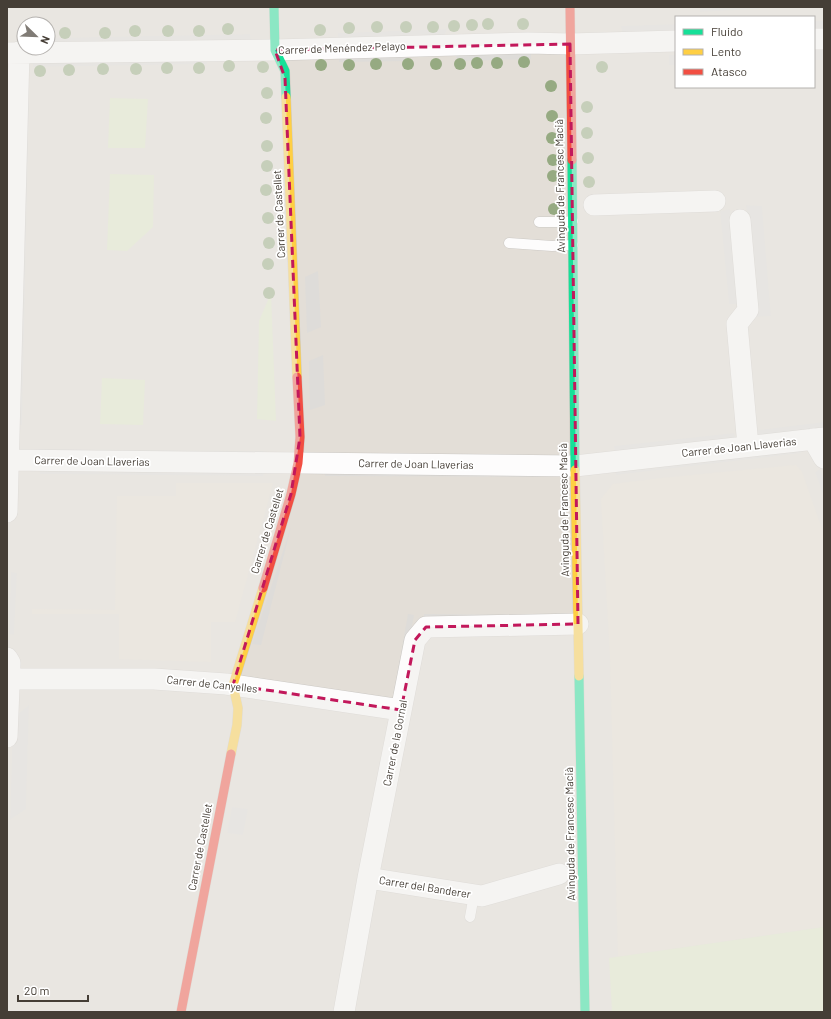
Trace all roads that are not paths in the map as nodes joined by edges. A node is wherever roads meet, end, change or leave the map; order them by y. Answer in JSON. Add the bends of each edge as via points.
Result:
{"nodes":[{"id":1,"x":274,"y":7,"type":"edge"},
{"id":2,"x":570,"y":7,"type":"edge"},
{"id":3,"x":675,"y":40,"type":"edge"},
{"id":4,"x":570,"y":44,"type":"junction"},
{"id":5,"x":275,"y":50,"type":"junction"},
{"id":6,"x":13,"y":53,"type":"edge"},
{"id":7,"x":715,"y":201,"type":"dead end"},
{"id":8,"x":594,"y":205,"type":"dead end"},
{"id":9,"x":740,"y":220,"type":"dead end"},
{"id":10,"x":573,"y":221,"type":"junction"},
{"id":11,"x":539,"y":222,"type":"dead end"},
{"id":12,"x":509,"y":242,"type":"dead end"},
{"id":13,"x":573,"y":245,"type":"junction"},
{"id":14,"x":818,"y":438,"type":"edge"},
{"id":15,"x":748,"y":446,"type":"junction"},
{"id":16,"x":824,"y":458,"type":"edge"},
{"id":17,"x":8,"y":460,"type":"edge"},
{"id":18,"x":298,"y":463,"type":"junction"},
{"id":19,"x":575,"y":466,"type":"junction"},
{"id":20,"x":7,"y":512,"type":"edge"},
{"id":21,"x":578,"y":624,"type":"junction"},
{"id":22,"x":7,"y":658,"type":"edge"},
{"id":23,"x":21,"y":679,"type":"dead end"},
{"id":24,"x":233,"y":685,"type":"junction"},
{"id":25,"x":401,"y":710,"type":"junction"},
{"id":26,"x":7,"y":737,"type":"edge"},
{"id":27,"x":559,"y":874,"type":"dead end"},
{"id":28,"x":388,"y":882,"type":"junction"},
{"id":29,"x":468,"y":892,"type":"junction"},
{"id":30,"x":470,"y":917,"type":"dead end"},
{"id":31,"x":181,"y":1012,"type":"edge"},
{"id":32,"x":344,"y":1012,"type":"edge"},
{"id":33,"x":585,"y":1012,"type":"edge"}],
"edges":[{"from":1,"to":5,"type":"street"},
{"from":2,"to":4,"type":"street","name":"Avinguda de Francesc Macià"},
{"from":3,"to":4,"type":"street","name":"Carrer de Menéndez Pelayo"},
{"from":4,"to":5,"type":"street","name":"Carrer de Menéndez Pelayo"},
{"from":4,"to":10,"type":"street","name":"Avinguda de Francesc Macià"},
{"from":5,"to":6,"type":"street","name":"Carrer de Menéndez Pelayo"},
{"from":5,"to":18,"type":"street","name":"Carrer de Castellet","via":[[285,71],[300,437]]},
{"from":6,"to":17,"type":"street"},
{"from":7,"to":8,"type":"street"},
{"from":9,"to":15,"type":"street","via":[[748,310],[737,324]]},
{"from":10,"to":11,"type":"lane"},
{"from":10,"to":13,"type":"street","name":"Avinguda de Francesc Macià"},
{"from":12,"to":13,"type":"lane"},
{"from":13,"to":19,"type":"street","name":"Avinguda de Francesc Macià"},
{"from":14,"to":15,"type":"street","name":"Carrer de Joan Llaverias"},
{"from":14,"to":16,"type":"street"},
{"from":15,"to":19,"type":"street","name":"Carrer de Joan Llaverias"},
{"from":17,"to":18,"type":"street","name":"Carrer de Joan Llaverias"},
{"from":17,"to":20,"type":"street"},
{"from":18,"to":19,"type":"street","name":"Carrer de Joan Llaverias"},
{"from":18,"to":24,"type":"street","name":"Carrer de Castellet"},
{"from":19,"to":21,"type":"street","name":"Avinguda de Francesc Macià"},
{"from":21,"to":25,"type":"street","name":"Carrer de la Gornal","via":[[426,627],[415,640]]},
{"from":21,"to":33,"type":"street","name":"Avinguda de Francesc Macià"},
{"from":22,"to":26,"type":"street","via":[[10,663]]},
{"from":23,"to":24,"type":"street","name":"Carrer de Canyelles","via":[[154,679]]},
{"from":24,"to":25,"type":"street","name":"Carrer de Canyelles"},
{"from":24,"to":31,"type":"street","name":"Carrer de Castellet","via":[[238,708],[237,725]]},
{"from":25,"to":28,"type":"street","name":"Carrer de la Gornal"},
{"from":27,"to":29,"type":"street"},
{"from":28,"to":29,"type":"street","name":"Carrer del Banderer","via":[[420,893]]},
{"from":28,"to":32,"type":"street","name":"Carrer de la Gornal"},
{"from":29,"to":30,"type":"lane"}]}
